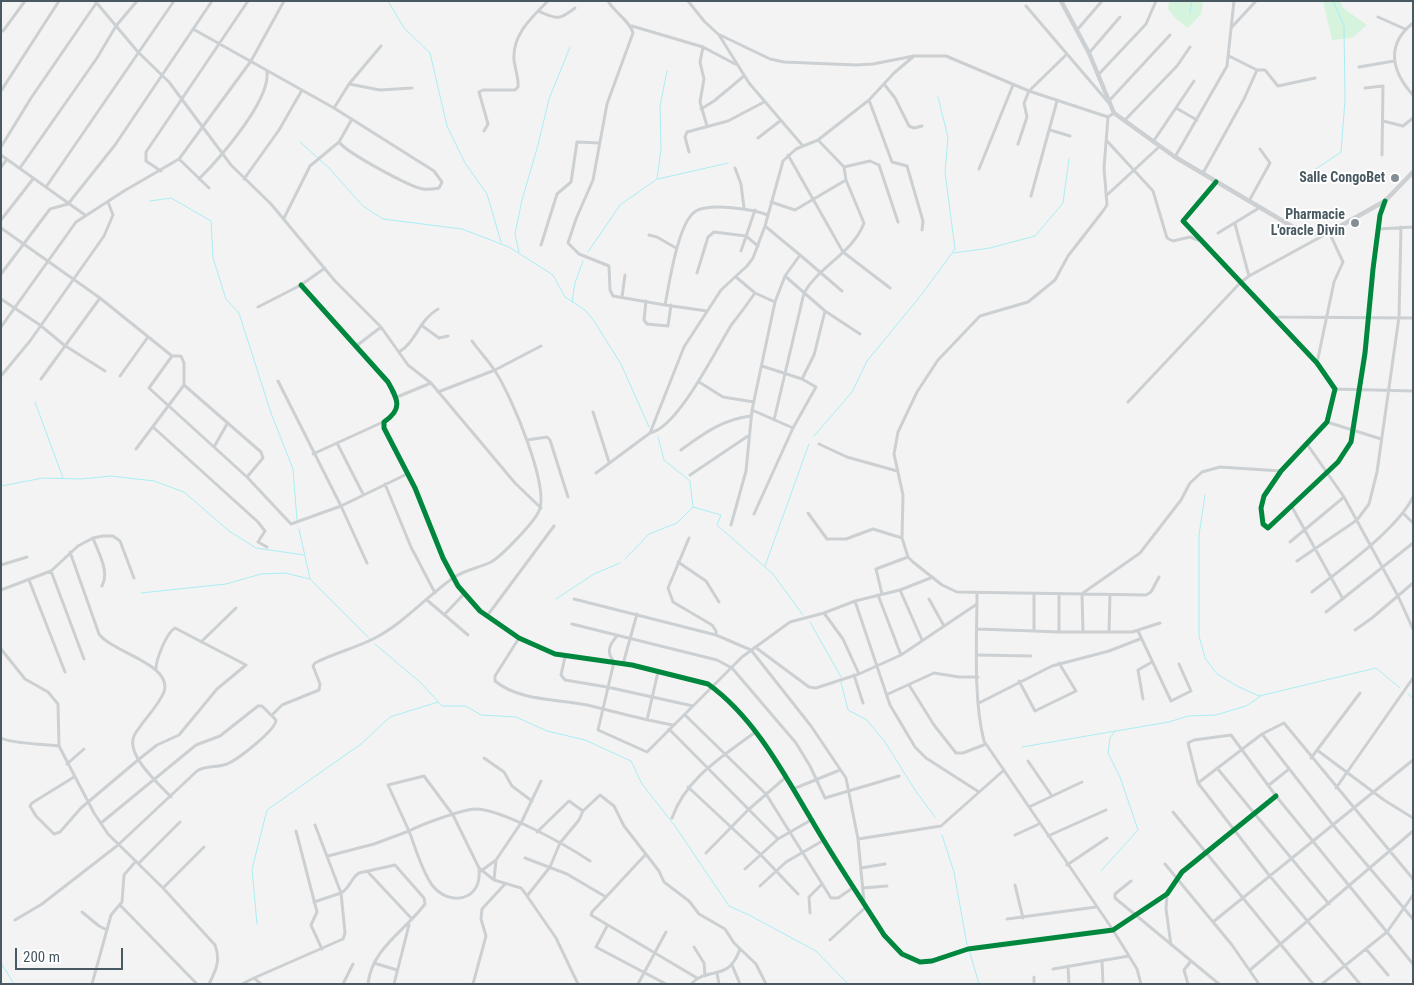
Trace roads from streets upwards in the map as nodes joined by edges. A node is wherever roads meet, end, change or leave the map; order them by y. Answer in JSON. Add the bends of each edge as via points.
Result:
{"nodes":[{"id":1,"x":25,"y":1,"type":"edge"},
{"id":2,"x":59,"y":1,"type":"edge"},
{"id":3,"x":137,"y":1,"type":"edge"},
{"id":4,"x":174,"y":1,"type":"edge"},
{"id":5,"x":212,"y":1,"type":"edge"},
{"id":6,"x":248,"y":1,"type":"edge"},
{"id":7,"x":284,"y":1,"type":"edge"},
{"id":8,"x":548,"y":1,"type":"edge"},
{"id":9,"x":608,"y":1,"type":"edge"},
{"id":10,"x":688,"y":1,"type":"edge"},
{"id":11,"x":1061,"y":1,"type":"edge"},
{"id":12,"x":1068,"y":1,"type":"edge"},
{"id":13,"x":1102,"y":1,"type":"edge"},
{"id":14,"x":1156,"y":1,"type":"edge"},
{"id":15,"x":1234,"y":1,"type":"edge"},
{"id":16,"x":1256,"y":1,"type":"edge"},
{"id":17,"x":97,"y":2,"type":"edge"},
{"id":18,"x":1026,"y":6,"type":"dead end"},
{"id":19,"x":1064,"y":7,"type":"junction"},
{"id":20,"x":575,"y":8,"type":"dead end"},
{"id":21,"x":538,"y":11,"type":"junction"},
{"id":22,"x":1378,"y":17,"type":"dead end"},
{"id":23,"x":1120,"y":18,"type":"dead end"},
{"id":24,"x":1413,"y":24,"type":"edge"},
{"id":25,"x":116,"y":26,"type":"junction"},
{"id":26,"x":631,"y":26,"type":"junction"},
{"id":27,"x":193,"y":29,"type":"junction"},
{"id":28,"x":1230,"y":29,"type":"junction"},
{"id":29,"x":1076,"y":30,"type":"junction"},
{"id":30,"x":1405,"y":30,"type":"junction"},
{"id":31,"x":3,"y":31,"type":"dead end"},
{"id":32,"x":718,"y":34,"type":"junction"},
{"id":33,"x":1170,"y":35,"type":"dead end"},
{"id":34,"x":220,"y":44,"type":"junction"},
{"id":35,"x":381,"y":46,"type":"dead end"},
{"id":36,"x":703,"y":47,"type":"junction"},
{"id":37,"x":1190,"y":47,"type":"dead end"},
{"id":38,"x":138,"y":52,"type":"junction"},
{"id":39,"x":1089,"y":53,"type":"junction"},
{"id":40,"x":1066,"y":55,"type":"junction"},
{"id":41,"x":914,"y":56,"type":"junction"},
{"id":42,"x":1229,"y":56,"type":"junction"},
{"id":43,"x":251,"y":61,"type":"junction"},
{"id":44,"x":1394,"y":61,"type":"junction"},
{"id":45,"x":737,"y":66,"type":"junction"},
{"id":46,"x":1360,"y":67,"type":"dead end"},
{"id":47,"x":1257,"y":70,"type":"junction"},
{"id":48,"x":267,"y":71,"type":"junction"},
{"id":49,"x":163,"y":76,"type":"junction"},
{"id":50,"x":744,"y":76,"type":"junction"},
{"id":51,"x":1098,"y":76,"type":"junction"},
{"id":52,"x":1315,"y":78,"type":"dead end"},
{"id":53,"x":1194,"y":81,"type":"dead end"},
{"id":54,"x":349,"y":84,"type":"junction"},
{"id":55,"x":884,"y":84,"type":"junction"},
{"id":56,"x":1013,"y":85,"type":"junction"},
{"id":57,"x":412,"y":88,"type":"dead end"},
{"id":58,"x":1365,"y":88,"type":"dead end"},
{"id":59,"x":302,"y":90,"type":"junction"},
{"id":60,"x":1,"y":91,"type":"edge"},
{"id":61,"x":1028,"y":91,"type":"junction"},
{"id":62,"x":1413,"y":95,"type":"edge"},
{"id":63,"x":183,"y":100,"type":"junction"},
{"id":64,"x":869,"y":100,"type":"junction"},
{"id":65,"x":1057,"y":101,"type":"junction"},
{"id":66,"x":764,"y":102,"type":"junction"},
{"id":67,"x":1108,"y":102,"type":"junction"},
{"id":68,"x":334,"y":108,"type":"junction"},
{"id":69,"x":1176,"y":108,"type":"junction"},
{"id":70,"x":700,"y":109,"type":"junction"},
{"id":71,"x":1114,"y":113,"type":"junction"},
{"id":72,"x":1108,"y":117,"type":"junction"},
{"id":73,"x":1413,"y":118,"type":"edge"},
{"id":74,"x":352,"y":119,"type":"junction"},
{"id":75,"x":1197,"y":120,"type":"junction"},
{"id":76,"x":780,"y":121,"type":"junction"},
{"id":77,"x":1124,"y":121,"type":"junction"},
{"id":78,"x":1383,"y":121,"type":"junction"},
{"id":79,"x":707,"y":126,"type":"junction"},
{"id":80,"x":922,"y":126,"type":"dead end"},
{"id":81,"x":203,"y":128,"type":"junction"},
{"id":82,"x":1050,"y":130,"type":"junction"},
{"id":83,"x":484,"y":131,"type":"dead end"},
{"id":84,"x":1070,"y":136,"type":"dead end"},
{"id":85,"x":758,"y":138,"type":"dead end"},
{"id":86,"x":818,"y":140,"type":"junction"},
{"id":87,"x":1106,"y":140,"type":"junction"},
{"id":88,"x":339,"y":142,"type":"junction"},
{"id":89,"x":1154,"y":142,"type":"junction"},
{"id":90,"x":599,"y":144,"type":"junction"},
{"id":91,"x":1018,"y":144,"type":"dead end"},
{"id":92,"x":803,"y":146,"type":"junction"},
{"id":93,"x":1160,"y":146,"type":"junction"},
{"id":94,"x":1,"y":147,"type":"edge"},
{"id":95,"x":1260,"y":149,"type":"dead end"},
{"id":96,"x":689,"y":152,"type":"dead end"},
{"id":97,"x":1,"y":155,"type":"edge"},
{"id":98,"x":223,"y":155,"type":"junction"},
{"id":99,"x":788,"y":155,"type":"junction"},
{"id":100,"x":1382,"y":155,"type":"dead end"},
{"id":101,"x":1175,"y":157,"type":"junction"},
{"id":102,"x":7,"y":159,"type":"junction"},
{"id":103,"x":178,"y":159,"type":"junction"},
{"id":104,"x":1,"y":167,"type":"edge"},
{"id":105,"x":844,"y":167,"type":"junction"},
{"id":106,"x":20,"y":168,"type":"junction"},
{"id":107,"x":735,"y":168,"type":"dead end"},
{"id":108,"x":978,"y":169,"type":"dead end"},
{"id":109,"x":1133,"y":170,"type":"junction"},
{"id":110,"x":162,"y":171,"type":"junction"},
{"id":111,"x":1413,"y":172,"type":"edge"},
{"id":112,"x":1202,"y":173,"type":"junction"},
{"id":113,"x":199,"y":178,"type":"junction"},
{"id":114,"x":33,"y":179,"type":"junction"},
{"id":115,"x":244,"y":179,"type":"junction"},
{"id":116,"x":846,"y":180,"type":"junction"},
{"id":117,"x":1216,"y":182,"type":"junction"},
{"id":118,"x":46,"y":186,"type":"junction"},
{"id":119,"x":209,"y":188,"type":"dead end"},
{"id":120,"x":1107,"y":195,"type":"junction"},
{"id":121,"x":1031,"y":196,"type":"dead end"},
{"id":122,"x":813,"y":198,"type":"junction"},
{"id":123,"x":1249,"y":201,"type":"junction"},
{"id":124,"x":1385,"y":201,"type":"junction"},
{"id":125,"x":108,"y":202,"type":"junction"},
{"id":126,"x":771,"y":202,"type":"junction"},
{"id":127,"x":68,"y":204,"type":"junction"},
{"id":128,"x":744,"y":208,"type":"junction"},
{"id":129,"x":1259,"y":208,"type":"junction"},
{"id":130,"x":755,"y":210,"type":"junction"},
{"id":131,"x":768,"y":215,"type":"junction"},
{"id":132,"x":85,"y":216,"type":"junction"},
{"id":133,"x":284,"y":218,"type":"junction"},
{"id":134,"x":1,"y":220,"type":"edge"},
{"id":135,"x":898,"y":222,"type":"dead end"},
{"id":136,"x":1235,"y":224,"type":"junction"},
{"id":137,"x":765,"y":226,"type":"junction"},
{"id":138,"x":1401,"y":227,"type":"junction"},
{"id":139,"x":1413,"y":227,"type":"edge"},
{"id":140,"x":1,"y":228,"type":"edge"},
{"id":141,"x":1379,"y":229,"type":"junction"},
{"id":142,"x":922,"y":230,"type":"dead end"},
{"id":143,"x":1218,"y":233,"type":"dead end"},
{"id":144,"x":1328,"y":233,"type":"junction"},
{"id":145,"x":650,"y":235,"type":"dead end"},
{"id":146,"x":746,"y":236,"type":"junction"},
{"id":147,"x":1201,"y":242,"type":"junction"},
{"id":148,"x":24,"y":243,"type":"junction"},
{"id":149,"x":542,"y":245,"type":"dead end"},
{"id":150,"x":758,"y":246,"type":"junction"},
{"id":151,"x":676,"y":248,"type":"junction"},
{"id":152,"x":741,"y":251,"type":"dead end"},
{"id":153,"x":843,"y":252,"type":"junction"},
{"id":154,"x":800,"y":255,"type":"junction"},
{"id":155,"x":48,"y":262,"type":"junction"},
{"id":156,"x":325,"y":268,"type":"junction"},
{"id":157,"x":821,"y":271,"type":"junction"},
{"id":158,"x":697,"y":273,"type":"dead end"},
{"id":159,"x":1,"y":274,"type":"edge"},
{"id":160,"x":625,"y":275,"type":"dead end"},
{"id":161,"x":785,"y":276,"type":"junction"},
{"id":162,"x":1249,"y":276,"type":"junction"},
{"id":163,"x":736,"y":277,"type":"junction"},
{"id":164,"x":74,"y":279,"type":"junction"},
{"id":165,"x":1240,"y":283,"type":"junction"},
{"id":166,"x":301,"y":285,"type":"junction"},
{"id":167,"x":890,"y":288,"type":"dead end"},
{"id":168,"x":842,"y":291,"type":"dead end"},
{"id":169,"x":755,"y":293,"type":"junction"},
{"id":170,"x":804,"y":293,"type":"junction"},
{"id":171,"x":622,"y":297,"type":"junction"},
{"id":172,"x":100,"y":298,"type":"junction"},
{"id":173,"x":1,"y":299,"type":"edge"},
{"id":174,"x":646,"y":301,"type":"junction"},
{"id":175,"x":775,"y":302,"type":"junction"},
{"id":176,"x":665,"y":305,"type":"junction"},
{"id":177,"x":671,"y":305,"type":"junction"},
{"id":178,"x":15,"y":308,"type":"junction"},
{"id":179,"x":258,"y":308,"type":"dead end"},
{"id":180,"x":438,"y":309,"type":"dead end"},
{"id":181,"x":707,"y":311,"type":"junction"},
{"id":182,"x":825,"y":311,"type":"junction"},
{"id":183,"x":1272,"y":317,"type":"junction"},
{"id":184,"x":1369,"y":317,"type":"junction"},
{"id":185,"x":1399,"y":317,"type":"junction"},
{"id":186,"x":1328,"y":318,"type":"junction"},
{"id":187,"x":1413,"y":318,"type":"edge"},
{"id":188,"x":40,"y":325,"type":"junction"},
{"id":189,"x":421,"y":325,"type":"junction"},
{"id":190,"x":1,"y":327,"type":"edge"},
{"id":191,"x":381,"y":327,"type":"junction"},
{"id":192,"x":860,"y":334,"type":"dead end"},
{"id":193,"x":448,"y":336,"type":"dead end"},
{"id":194,"x":148,"y":337,"type":"junction"},
{"id":195,"x":472,"y":341,"type":"dead end"},
{"id":196,"x":64,"y":345,"type":"junction"},
{"id":197,"x":541,"y":346,"type":"dead end"},
{"id":198,"x":355,"y":347,"type":"junction"},
{"id":199,"x":399,"y":352,"type":"junction"},
{"id":200,"x":172,"y":356,"type":"junction"},
{"id":201,"x":1317,"y":363,"type":"junction"},
{"id":202,"x":762,"y":366,"type":"junction"},
{"id":203,"x":495,"y":370,"type":"junction"},
{"id":204,"x":105,"y":371,"type":"dead end"},
{"id":205,"x":784,"y":372,"type":"junction"},
{"id":206,"x":1,"y":376,"type":"edge"},
{"id":207,"x":120,"y":376,"type":"dead end"},
{"id":208,"x":41,"y":378,"type":"dead end"},
{"id":209,"x":802,"y":379,"type":"junction"},
{"id":210,"x":278,"y":381,"type":"dead end"},
{"id":211,"x":699,"y":382,"type":"junction"},
{"id":212,"x":431,"y":383,"type":"junction"},
{"id":213,"x":184,"y":385,"type":"junction"},
{"id":214,"x":1335,"y":389,"type":"junction"},
{"id":215,"x":1360,"y":391,"type":"junction"},
{"id":216,"x":438,"y":392,"type":"junction"},
{"id":217,"x":1388,"y":392,"type":"junction"},
{"id":218,"x":1413,"y":392,"type":"edge"},
{"id":219,"x":397,"y":397,"type":"junction"},
{"id":220,"x":754,"y":402,"type":"junction"},
{"id":221,"x":1128,"y":402,"type":"dead end"},
{"id":222,"x":169,"y":408,"type":"junction"},
{"id":223,"x":752,"y":410,"type":"junction"},
{"id":224,"x":593,"y":412,"type":"dead end"},
{"id":225,"x":751,"y":416,"type":"junction"},
{"id":226,"x":774,"y":420,"type":"junction"},
{"id":227,"x":384,"y":422,"type":"junction"},
{"id":228,"x":1327,"y":422,"type":"junction"},
{"id":229,"x":227,"y":424,"type":"junction"},
{"id":230,"x":154,"y":427,"type":"junction"},
{"id":231,"x":793,"y":428,"type":"junction"},
{"id":232,"x":1354,"y":429,"type":"junction"},
{"id":233,"x":650,"y":433,"type":"junction"},
{"id":234,"x":748,"y":436,"type":"junction"},
{"id":235,"x":1382,"y":439,"type":"junction"},
{"id":236,"x":527,"y":440,"type":"junction"},
{"id":237,"x":337,"y":443,"type":"junction"},
{"id":238,"x":820,"y":444,"type":"dead end"},
{"id":239,"x":1307,"y":444,"type":"junction"},
{"id":240,"x":214,"y":448,"type":"junction"},
{"id":241,"x":136,"y":449,"type":"dead end"},
{"id":242,"x":681,"y":450,"type":"dead end"},
{"id":243,"x":313,"y":454,"type":"junction"},
{"id":244,"x":608,"y":462,"type":"junction"},
{"id":245,"x":897,"y":471,"type":"junction"},
{"id":246,"x":1281,"y":471,"type":"junction"},
{"id":247,"x":596,"y":473,"type":"dead end"},
{"id":248,"x":1328,"y":473,"type":"junction"},
{"id":249,"x":408,"y":474,"type":"junction"},
{"id":250,"x":690,"y":475,"type":"dead end"},
{"id":251,"x":247,"y":477,"type":"junction"},
{"id":252,"x":385,"y":484,"type":"junction"},
{"id":253,"x":363,"y":494,"type":"junction"},
{"id":254,"x":568,"y":497,"type":"dead end"},
{"id":255,"x":1413,"y":497,"type":"edge"},
{"id":256,"x":1344,"y":498,"type":"junction"},
{"id":257,"x":341,"y":506,"type":"junction"},
{"id":258,"x":541,"y":508,"type":"junction"},
{"id":259,"x":1292,"y":508,"type":"junction"},
{"id":260,"x":808,"y":513,"type":"dead end"},
{"id":261,"x":754,"y":514,"type":"dead end"},
{"id":262,"x":1403,"y":514,"type":"junction"},
{"id":263,"x":1357,"y":520,"type":"junction"},
{"id":264,"x":1413,"y":524,"type":"edge"},
{"id":265,"x":731,"y":525,"type":"dead end"},
{"id":266,"x":554,"y":526,"type":"dead end"},
{"id":267,"x":1306,"y":529,"type":"junction"},
{"id":268,"x":93,"y":538,"type":"junction"},
{"id":269,"x":688,"y":538,"type":"dead end"},
{"id":270,"x":902,"y":538,"type":"junction"},
{"id":271,"x":1290,"y":542,"type":"dead end"},
{"id":272,"x":1413,"y":543,"type":"edge"},
{"id":273,"x":1371,"y":544,"type":"junction"},
{"id":274,"x":267,"y":547,"type":"dead end"},
{"id":275,"x":1315,"y":548,"type":"junction"},
{"id":276,"x":70,"y":552,"type":"junction"},
{"id":277,"x":27,"y":557,"type":"dead end"},
{"id":278,"x":908,"y":557,"type":"junction"},
{"id":279,"x":1296,"y":561,"type":"dead end"},
{"id":280,"x":678,"y":562,"type":"junction"},
{"id":281,"x":367,"y":563,"type":"dead end"},
{"id":282,"x":1,"y":565,"type":"edge"},
{"id":283,"x":1382,"y":566,"type":"junction"},
{"id":284,"x":50,"y":571,"type":"junction"},
{"id":285,"x":454,"y":577,"type":"junction"},
{"id":286,"x":934,"y":577,"type":"junction"},
{"id":287,"x":1159,"y":577,"type":"dead end"},
{"id":288,"x":1331,"y":577,"type":"junction"},
{"id":289,"x":134,"y":578,"type":"dead end"},
{"id":290,"x":29,"y":580,"type":"junction"},
{"id":291,"x":1413,"y":583,"type":"edge"},
{"id":292,"x":102,"y":586,"type":"dead end"},
{"id":293,"x":1,"y":590,"type":"edge"},
{"id":294,"x":900,"y":590,"type":"junction"},
{"id":295,"x":1312,"y":592,"type":"dead end"},
{"id":296,"x":436,"y":593,"type":"junction"},
{"id":297,"x":978,"y":593,"type":"junction"},
{"id":298,"x":464,"y":594,"type":"junction"},
{"id":299,"x":880,"y":594,"type":"junction"},
{"id":300,"x":1034,"y":594,"type":"junction"},
{"id":301,"x":1059,"y":594,"type":"junction"},
{"id":302,"x":1082,"y":594,"type":"junction"},
{"id":303,"x":1110,"y":595,"type":"junction"},
{"id":304,"x":1398,"y":596,"type":"junction"},
{"id":305,"x":574,"y":599,"type":"dead end"},
{"id":306,"x":929,"y":599,"type":"dead end"},
{"id":307,"x":1343,"y":599,"type":"junction"},
{"id":308,"x":427,"y":600,"type":"junction"},
{"id":309,"x":855,"y":601,"type":"junction"},
{"id":310,"x":719,"y":602,"type":"dead end"},
{"id":311,"x":978,"y":603,"type":"junction"},
{"id":312,"x":236,"y":608,"type":"dead end"},
{"id":313,"x":1326,"y":612,"type":"dead end"},
{"id":314,"x":824,"y":613,"type":"junction"},
{"id":315,"x":636,"y":614,"type":"junction"},
{"id":316,"x":444,"y":615,"type":"junction"},
{"id":317,"x":487,"y":616,"type":"junction"},
{"id":318,"x":1160,"y":623,"type":"dead end"},
{"id":319,"x":572,"y":624,"type":"dead end"},
{"id":320,"x":944,"y":626,"type":"junction"},
{"id":321,"x":978,"y":629,"type":"junction"},
{"id":322,"x":1355,"y":630,"type":"dead end"},
{"id":323,"x":1413,"y":630,"type":"edge"},
{"id":324,"x":1034,"y":631,"type":"junction"},
{"id":325,"x":1138,"y":631,"type":"junction"},
{"id":326,"x":1059,"y":632,"type":"junction"},
{"id":327,"x":1083,"y":632,"type":"junction"},
{"id":328,"x":1109,"y":632,"type":"junction"},
{"id":329,"x":468,"y":635,"type":"dead end"},
{"id":330,"x":716,"y":635,"type":"junction"},
{"id":331,"x":617,"y":636,"type":"junction"},
{"id":332,"x":519,"y":638,"type":"junction"},
{"id":333,"x":630,"y":638,"type":"junction"},
{"id":334,"x":1140,"y":639,"type":"junction"},
{"id":335,"x":922,"y":640,"type":"junction"},
{"id":336,"x":202,"y":642,"type":"junction"},
{"id":337,"x":755,"y":647,"type":"junction"},
{"id":338,"x":1,"y":649,"type":"edge"},
{"id":339,"x":750,"y":650,"type":"junction"},
{"id":340,"x":3,"y":653,"type":"edge"},
{"id":341,"x":901,"y":655,"type":"junction"},
{"id":342,"x":978,"y":655,"type":"junction"},
{"id":343,"x":565,"y":656,"type":"junction"},
{"id":344,"x":1031,"y":656,"type":"dead end"},
{"id":345,"x":84,"y":659,"type":"dead end"},
{"id":346,"x":614,"y":662,"type":"junction"},
{"id":347,"x":1152,"y":662,"type":"junction"},
{"id":348,"x":623,"y":664,"type":"junction"},
{"id":349,"x":1059,"y":664,"type":"junction"},
{"id":350,"x":1179,"y":664,"type":"dead end"},
{"id":351,"x":877,"y":666,"type":"junction"},
{"id":352,"x":732,"y":668,"type":"junction"},
{"id":353,"x":156,"y":670,"type":"junction"},
{"id":354,"x":65,"y":672,"type":"dead end"},
{"id":355,"x":658,"y":672,"type":"junction"},
{"id":356,"x":859,"y":674,"type":"junction"},
{"id":357,"x":854,"y":675,"type":"junction"},
{"id":358,"x":978,"y":677,"type":"junction"},
{"id":359,"x":1413,"y":678,"type":"edge"},
{"id":360,"x":1019,"y":681,"type":"junction"},
{"id":361,"x":909,"y":685,"type":"junction"},
{"id":362,"x":608,"y":687,"type":"junction"},
{"id":363,"x":713,"y":688,"type":"junction"},
{"id":364,"x":1360,"y":693,"type":"dead end"},
{"id":365,"x":888,"y":694,"type":"junction"},
{"id":366,"x":652,"y":696,"type":"junction"},
{"id":367,"x":1143,"y":699,"type":"dead end"},
{"id":368,"x":863,"y":703,"type":"dead end"},
{"id":369,"x":979,"y":703,"type":"junction"},
{"id":370,"x":693,"y":706,"type":"junction"},
{"id":371,"x":603,"y":709,"type":"junction"},
{"id":372,"x":685,"y":715,"type":"junction"},
{"id":373,"x":272,"y":716,"type":"junction"},
{"id":374,"x":646,"y":720,"type":"junction"},
{"id":375,"x":674,"y":725,"type":"junction"},
{"id":376,"x":669,"y":729,"type":"junction"},
{"id":377,"x":754,"y":733,"type":"junction"},
{"id":378,"x":1262,"y":734,"type":"junction"},
{"id":379,"x":1,"y":738,"type":"edge"},
{"id":380,"x":986,"y":744,"type":"junction"},
{"id":381,"x":60,"y":746,"type":"junction"},
{"id":382,"x":84,"y":749,"type":"dead end"},
{"id":383,"x":1241,"y":750,"type":"junction"},
{"id":384,"x":1317,"y":750,"type":"junction"},
{"id":385,"x":726,"y":755,"type":"junction"},
{"id":386,"x":484,"y":758,"type":"dead end"},
{"id":387,"x":1311,"y":758,"type":"junction"},
{"id":388,"x":138,"y":760,"type":"junction"},
{"id":389,"x":1413,"y":760,"type":"edge"},
{"id":390,"x":1028,"y":761,"type":"dead end"},
{"id":391,"x":67,"y":764,"type":"junction"},
{"id":392,"x":707,"y":767,"type":"junction"},
{"id":393,"x":1217,"y":768,"type":"junction"},
{"id":394,"x":1289,"y":769,"type":"junction"},
{"id":395,"x":840,"y":770,"type":"junction"},
{"id":396,"x":1004,"y":770,"type":"junction"},
{"id":397,"x":1346,"y":772,"type":"junction"},
{"id":398,"x":899,"y":776,"type":"dead end"},
{"id":399,"x":786,"y":777,"type":"junction"},
{"id":400,"x":74,"y":778,"type":"junction"},
{"id":401,"x":154,"y":779,"type":"junction"},
{"id":402,"x":816,"y":779,"type":"junction"},
{"id":403,"x":541,"y":781,"type":"dead end"},
{"id":404,"x":1082,"y":782,"type":"dead end"},
{"id":405,"x":1198,"y":783,"type":"junction"},
{"id":406,"x":1269,"y":785,"type":"junction"},
{"id":407,"x":688,"y":787,"type":"junction"},
{"id":408,"x":1336,"y":788,"type":"junction"},
{"id":409,"x":794,"y":789,"type":"junction"},
{"id":410,"x":848,"y":791,"type":"junction"},
{"id":411,"x":980,"y":792,"type":"junction"},
{"id":412,"x":1374,"y":792,"type":"junction"},
{"id":413,"x":766,"y":794,"type":"junction"},
{"id":414,"x":1052,"y":796,"type":"junction"},
{"id":415,"x":1276,"y":796,"type":"junction"},
{"id":416,"x":171,"y":797,"type":"junction"},
{"id":417,"x":532,"y":801,"type":"junction"},
{"id":418,"x":88,"y":802,"type":"junction"},
{"id":419,"x":1029,"y":807,"type":"junction"},
{"id":420,"x":1353,"y":809,"type":"junction"},
{"id":421,"x":583,"y":810,"type":"junction"},
{"id":422,"x":748,"y":810,"type":"junction"},
{"id":423,"x":1106,"y":810,"type":"dead end"},
{"id":424,"x":1173,"y":812,"type":"dead end"},
{"id":425,"x":1254,"y":812,"type":"junction"},
{"id":426,"x":453,"y":815,"type":"junction"},
{"id":427,"x":1412,"y":816,"type":"edge"},
{"id":428,"x":672,"y":818,"type":"dead end"},
{"id":429,"x":811,"y":820,"type":"junction"},
{"id":430,"x":180,"y":822,"type":"dead end"},
{"id":431,"x":101,"y":823,"type":"junction"},
{"id":432,"x":521,"y":823,"type":"junction"},
{"id":433,"x":1039,"y":824,"type":"junction"},
{"id":434,"x":315,"y":825,"type":"dead end"},
{"id":435,"x":1333,"y":825,"type":"junction"},
{"id":436,"x":731,"y":827,"type":"junction"},
{"id":437,"x":1234,"y":829,"type":"junction"},
{"id":438,"x":409,"y":830,"type":"junction"},
{"id":439,"x":296,"y":831,"type":"dead end"},
{"id":440,"x":790,"y":831,"type":"junction"},
{"id":441,"x":1413,"y":831,"type":"edge"},
{"id":442,"x":537,"y":832,"type":"junction"},
{"id":443,"x":1015,"y":834,"type":"dead end"},
{"id":444,"x":1048,"y":836,"type":"junction"},
{"id":445,"x":1107,"y":838,"type":"dead end"},
{"id":446,"x":778,"y":839,"type":"junction"},
{"id":447,"x":858,"y":839,"type":"junction"},
{"id":448,"x":824,"y":840,"type":"junction"},
{"id":449,"x":1314,"y":841,"type":"junction"},
{"id":450,"x":560,"y":843,"type":"junction"},
{"id":451,"x":118,"y":845,"type":"junction"},
{"id":452,"x":204,"y":847,"type":"dead end"},
{"id":453,"x":802,"y":851,"type":"junction"},
{"id":454,"x":1206,"y":852,"type":"junction"},
{"id":455,"x":1390,"y":852,"type":"junction"},
{"id":456,"x":706,"y":853,"type":"dead end"},
{"id":457,"x":646,"y":854,"type":"junction"},
{"id":458,"x":760,"y":854,"type":"junction"},
{"id":459,"x":328,"y":856,"type":"junction"},
{"id":460,"x":525,"y":858,"type":"dead end"},
{"id":461,"x":1292,"y":858,"type":"junction"},
{"id":462,"x":496,"y":860,"type":"junction"},
{"id":463,"x":590,"y":861,"type":"dead end"},
{"id":464,"x":137,"y":862,"type":"junction"},
{"id":465,"x":884,"y":864,"type":"dead end"},
{"id":466,"x":1165,"y":864,"type":"dead end"},
{"id":467,"x":1067,"y":865,"type":"junction"},
{"id":468,"x":550,"y":867,"type":"junction"},
{"id":469,"x":745,"y":868,"type":"dead end"},
{"id":470,"x":861,"y":868,"type":"junction"},
{"id":471,"x":1369,"y":869,"type":"junction"},
{"id":472,"x":480,"y":870,"type":"junction"},
{"id":473,"x":367,"y":871,"type":"junction"},
{"id":474,"x":776,"y":871,"type":"junction"},
{"id":475,"x":1268,"y":876,"type":"junction"},
{"id":476,"x":1177,"y":878,"type":"junction"},
{"id":477,"x":1413,"y":879,"type":"edge"},
{"id":478,"x":494,"y":880,"type":"junction"},
{"id":479,"x":1131,"y":881,"type":"dead end"},
{"id":480,"x":505,"y":884,"type":"junction"},
{"id":481,"x":822,"y":884,"type":"junction"},
{"id":482,"x":1015,"y":885,"type":"dead end"},
{"id":483,"x":760,"y":886,"type":"dead end"},
{"id":484,"x":887,"y":886,"type":"dead end"},
{"id":485,"x":1350,"y":886,"type":"junction"},
{"id":486,"x":854,"y":887,"type":"junction"},
{"id":487,"x":163,"y":888,"type":"junction"},
{"id":488,"x":863,"y":888,"type":"junction"},
{"id":489,"x":341,"y":893,"type":"junction"},
{"id":490,"x":798,"y":894,"type":"dead end"},
{"id":491,"x":1167,"y":894,"type":"junction"},
{"id":492,"x":1413,"y":895,"type":"edge"},
{"id":493,"x":527,"y":896,"type":"junction"},
{"id":494,"x":606,"y":897,"type":"junction"},
{"id":495,"x":1242,"y":897,"type":"junction"},
{"id":496,"x":314,"y":902,"type":"junction"},
{"id":497,"x":864,"y":902,"type":"junction"},
{"id":498,"x":1329,"y":904,"type":"junction"},
{"id":499,"x":120,"y":905,"type":"junction"},
{"id":500,"x":866,"y":907,"type":"junction"},
{"id":501,"x":1096,"y":907,"type":"junction"},
{"id":502,"x":1404,"y":908,"type":"junction"},
{"id":503,"x":82,"y":912,"type":"dead end"},
{"id":504,"x":810,"y":913,"type":"dead end"},
{"id":505,"x":1135,"y":916,"type":"junction"},
{"id":506,"x":1024,"y":918,"type":"junction"},
{"id":507,"x":412,"y":919,"type":"junction"},
{"id":508,"x":1413,"y":919,"type":"edge"},
{"id":509,"x":15,"y":920,"type":"dead end"},
{"id":510,"x":1007,"y":920,"type":"dead end"},
{"id":511,"x":1306,"y":921,"type":"junction"},
{"id":512,"x":1213,"y":922,"type":"junction"},
{"id":513,"x":409,"y":925,"type":"junction"},
{"id":514,"x":607,"y":926,"type":"junction"},
{"id":515,"x":107,"y":930,"type":"junction"},
{"id":516,"x":1113,"y":930,"type":"junction"},
{"id":517,"x":666,"y":932,"type":"dead end"},
{"id":518,"x":1387,"y":932,"type":"junction"},
{"id":519,"x":830,"y":940,"type":"dead end"},
{"id":520,"x":1280,"y":943,"type":"junction"},
{"id":521,"x":1171,"y":945,"type":"junction"},
{"id":522,"x":694,"y":947,"type":"dead end"},
{"id":523,"x":322,"y":949,"type":"junction"},
{"id":524,"x":740,"y":949,"type":"junction"},
{"id":525,"x":1366,"y":949,"type":"junction"},
{"id":526,"x":655,"y":952,"type":"junction"},
{"id":527,"x":1129,"y":956,"type":"junction"},
{"id":528,"x":1102,"y":961,"type":"junction"},
{"id":529,"x":1191,"y":961,"type":"junction"},
{"id":530,"x":374,"y":963,"type":"junction"},
{"id":531,"x":353,"y":964,"type":"dead end"},
{"id":532,"x":1344,"y":964,"type":"junction"},
{"id":533,"x":1413,"y":964,"type":"edge"},
{"id":534,"x":732,"y":965,"type":"junction"},
{"id":535,"x":1068,"y":966,"type":"junction"},
{"id":536,"x":1053,"y":969,"type":"dead end"},
{"id":537,"x":398,"y":970,"type":"junction"},
{"id":538,"x":1250,"y":970,"type":"junction"},
{"id":539,"x":644,"y":972,"type":"junction"},
{"id":540,"x":717,"y":973,"type":"junction"},
{"id":541,"x":1388,"y":975,"type":"dead end"},
{"id":542,"x":705,"y":976,"type":"junction"},
{"id":543,"x":1034,"y":977,"type":"dead end"},
{"id":544,"x":254,"y":978,"type":"junction"},
{"id":545,"x":697,"y":978,"type":"junction"},
{"id":546,"x":92,"y":984,"type":"edge"},
{"id":547,"x":197,"y":984,"type":"edge"},
{"id":548,"x":210,"y":984,"type":"edge"},
{"id":549,"x":242,"y":984,"type":"edge"},
{"id":550,"x":261,"y":984,"type":"edge"},
{"id":551,"x":343,"y":984,"type":"edge"},
{"id":552,"x":368,"y":984,"type":"edge"},
{"id":553,"x":394,"y":984,"type":"edge"},
{"id":554,"x":473,"y":984,"type":"edge"},
{"id":555,"x":578,"y":984,"type":"edge"},
{"id":556,"x":638,"y":984,"type":"edge"},
{"id":557,"x":666,"y":984,"type":"edge"},
{"id":558,"x":691,"y":984,"type":"edge"},
{"id":559,"x":719,"y":984,"type":"edge"},
{"id":560,"x":740,"y":984,"type":"edge"},
{"id":561,"x":766,"y":984,"type":"edge"},
{"id":562,"x":1034,"y":984,"type":"edge"},
{"id":563,"x":1069,"y":984,"type":"edge"},
{"id":564,"x":1103,"y":984,"type":"edge"},
{"id":565,"x":1141,"y":984,"type":"edge"},
{"id":566,"x":1188,"y":984,"type":"edge"},
{"id":567,"x":1219,"y":984,"type":"edge"},
{"id":568,"x":1259,"y":984,"type":"edge"},
{"id":569,"x":1313,"y":984,"type":"edge"},
{"id":570,"x":1322,"y":984,"type":"edge"},
{"id":571,"x":1360,"y":984,"type":"edge"}],
"edges":[{"from":1,"to":31,"type":"street"},
{"from":2,"to":60,"type":"street"},
{"from":3,"to":25,"type":"street"},
{"from":4,"to":38,"type":"street"},
{"from":5,"to":27,"type":"street"},
{"from":6,"to":34,"type":"street"},
{"from":7,"to":43,"type":"street"},
{"from":8,"to":21,"type":"street"},
{"from":9,"to":26,"type":"street"},
{"from":10,"to":32,"type":"street"},
{"from":11,"to":19,"type":"street"},
{"from":12,"to":19,"type":"street"},
{"from":13,"to":29,"type":"street"},
{"from":14,"to":51,"type":"street","via":[[1146,24]]},
{"from":15,"to":28,"type":"street"},
{"from":16,"to":28,"type":"street"},
{"from":17,"to":25,"type":"street"},
{"from":17,"to":94,"type":"street"},
{"from":18,"to":40,"type":"street"},
{"from":19,"to":29,"type":"street"},
{"from":20,"to":21,"type":"street","via":[[562,18]]},
{"from":21,"to":83,"type":"street","via":[[521,31],[515,45],[518,88],[479,92],[488,124]]},
{"from":22,"to":30,"type":"street"},
{"from":23,"to":39,"type":"street"},
{"from":24,"to":30,"type":"street"},
{"from":25,"to":38,"type":"street"},
{"from":25,"to":106,"type":"street","via":[[98,58]]},
{"from":26,"to":36,"type":"street"},
{"from":26,"to":90,"type":"street","via":[[631,42],[612,87]]},
{"from":27,"to":34,"type":"street"},
{"from":27,"to":49,"type":"street"},
{"from":28,"to":42,"type":"street"},
{"from":29,"to":39,"type":"street"},
{"from":30,"to":44,"type":"street","via":[[1399,37]]},
{"from":32,"to":41,"type":"street","via":[[770,59],[784,62],[874,64]]},
{"from":32,"to":45,"type":"street"},
{"from":33,"to":67,"type":"street"},
{"from":34,"to":43,"type":"street"},
{"from":34,"to":63,"type":"street"},
{"from":35,"to":54,"type":"street"},
{"from":36,"to":45,"type":"street"},
{"from":36,"to":70,"type":"street","via":[[700,55],[704,79]]},
{"from":37,"to":77,"type":"street","via":[[1177,66]]},
{"from":38,"to":49,"type":"street"},
{"from":38,"to":118,"type":"street"},
{"from":39,"to":51,"type":"street"},
{"from":40,"to":61,"type":"street"},
{"from":40,"to":67,"type":"street"},
{"from":41,"to":55,"type":"street"},
{"from":41,"to":56,"type":"street","via":[[937,54],[954,58]]},
{"from":42,"to":47,"type":"street"},
{"from":42,"to":75,"type":"street","via":[[1220,80]]},
{"from":43,"to":48,"type":"street"},
{"from":43,"to":81,"type":"street"},
{"from":44,"to":46,"type":"street"},
{"from":44,"to":62,"type":"street","via":[[1403,85]]},
{"from":45,"to":50,"type":"street"},
{"from":47,"to":52,"type":"street","via":[[1265,70],[1278,86]]},
{"from":47,"to":112,"type":"street"},
{"from":48,"to":59,"type":"street"},
{"from":48,"to":98,"type":"street","via":[[265,88]]},
{"from":49,"to":63,"type":"street"},
{"from":49,"to":127,"type":"street","via":[[124,133]]},
{"from":50,"to":66,"type":"street"},
{"from":50,"to":70,"type":"street","via":[[719,98]]},
{"from":51,"to":67,"type":"street"},
{"from":53,"to":69,"type":"street"},
{"from":54,"to":57,"type":"street","via":[[380,90]]},
{"from":54,"to":68,"type":"street"},
{"from":55,"to":64,"type":"street"},
{"from":55,"to":80,"type":"street","via":[[909,126]]},
{"from":56,"to":61,"type":"street"},
{"from":56,"to":108,"type":"street"},
{"from":58,"to":78,"type":"street","via":[[1383,86]]},
{"from":59,"to":68,"type":"street"},
{"from":59,"to":115,"type":"street","via":[[279,130]]},
{"from":61,"to":65,"type":"street"},
{"from":61,"to":91,"type":"street","via":[[1024,103],[1027,117]]},
{"from":63,"to":81,"type":"street"},
{"from":63,"to":110,"type":"street","via":[[144,155],[149,163]]},
{"from":64,"to":86,"type":"street"},
{"from":64,"to":142,"type":"street","via":[[892,162],[907,166],[923,221]]},
{"from":65,"to":72,"type":"street"},
{"from":65,"to":82,"type":"street"},
{"from":66,"to":76,"type":"street"},
{"from":66,"to":79,"type":"street","via":[[728,121]]},
{"from":67,"to":71,"type":"street"},
{"from":68,"to":74,"type":"street"},
{"from":69,"to":75,"type":"street"},
{"from":69,"to":89,"type":"street"},
{"from":70,"to":79,"type":"street"},
{"from":71,"to":72,"type":"street"},
{"from":71,"to":77,"type":"street"},
{"from":72,"to":87,"type":"street"},
{"from":73,"to":78,"type":"street","via":[[1403,126]]},
{"from":74,"to":88,"type":"street"},
{"from":74,"to":88,"type":"street","via":[[434,171],[440,178],[439,188],[409,184],[354,155]]},
{"from":75,"to":101,"type":"street"},
{"from":76,"to":85,"type":"street"},
{"from":76,"to":92,"type":"street"},
{"from":77,"to":89,"type":"street"},
{"from":78,"to":100,"type":"street"},
{"from":79,"to":96,"type":"street","via":[[685,135]]},
{"from":81,"to":98,"type":"street"},
{"from":81,"to":103,"type":"street"},
{"from":82,"to":84,"type":"street"},
{"from":82,"to":121,"type":"street"},
{"from":86,"to":92,"type":"street"},
{"from":86,"to":105,"type":"street"},
{"from":87,"to":109,"type":"street"},
{"from":87,"to":120,"type":"street","via":[[1104,168]]},
{"from":88,"to":133,"type":"street","via":[[310,166]]},
{"from":89,"to":93,"type":"street"},
{"from":90,"to":149,"type":"street","via":[[577,142],[571,182],[557,194]]},
{"from":90,"to":171,"type":"street","via":[[593,180],[568,243],[578,254],[609,266],[612,295]]},
{"from":92,"to":99,"type":"street"},
{"from":93,"to":101,"type":"street"},
{"from":93,"to":109,"type":"street"},
{"from":95,"to":123,"type":"street","via":[[1270,163]]},
{"from":97,"to":102,"type":"street"},
{"from":98,"to":113,"type":"street"},
{"from":98,"to":115,"type":"street"},
{"from":99,"to":122,"type":"street"},
{"from":99,"to":126,"type":"street","via":[[780,167]]},
{"from":101,"to":112,"type":"street"},
{"from":102,"to":104,"type":"street"},
{"from":102,"to":106,"type":"street"},
{"from":103,"to":110,"type":"street"},
{"from":103,"to":113,"type":"street"},
{"from":105,"to":116,"type":"street"},
{"from":105,"to":135,"type":"street","via":[[870,161],[879,165]]},
{"from":106,"to":114,"type":"street"},
{"from":107,"to":128,"type":"street"},
{"from":109,"to":120,"type":"street"},
{"from":109,"to":147,"type":"street","via":[[1155,195],[1167,238],[1173,241],[1190,237]]},
{"from":110,"to":125,"type":"street"},
{"from":111,"to":124,"type":"street"},
{"from":112,"to":117,"type":"street"},
{"from":113,"to":119,"type":"street"},
{"from":114,"to":118,"type":"street"},
{"from":114,"to":134,"type":"street"},
{"from":115,"to":133,"type":"street"},
{"from":116,"to":122,"type":"street"},
{"from":116,"to":153,"type":"street","via":[[864,223]]},
{"from":117,"to":123,"type":"street"},
{"from":117,"to":147,"type":"street","via":[[1183,221]]},
{"from":118,"to":127,"type":"street"},
{"from":120,"to":245,"type":"street","via":[[1107,205],[1068,256],[1055,280],[1028,302],[980,316],[938,360],[917,392],[898,432],[894,454]]},
{"from":122,"to":126,"type":"street","via":[[792,210]]},
{"from":122,"to":153,"type":"street"},
{"from":123,"to":129,"type":"street"},
{"from":124,"to":141,"type":"street"},
{"from":124,"to":144,"type":"street"},
{"from":125,"to":132,"type":"street"},
{"from":125,"to":164,"type":"street","via":[[113,215],[110,226]]},
{"from":126,"to":131,"type":"street"},
{"from":127,"to":132,"type":"street"},
{"from":127,"to":148,"type":"street","via":[[50,209]]},
{"from":128,"to":130,"type":"street"},
{"from":128,"to":151,"type":"street","via":[[696,211]]},
{"from":129,"to":136,"type":"street"},
{"from":129,"to":144,"type":"street","via":[[1304,232]]},
{"from":130,"to":131,"type":"street"},
{"from":130,"to":146,"type":"street"},
{"from":131,"to":137,"type":"street"},
{"from":132,"to":155,"type":"street","via":[[76,222]]},
{"from":133,"to":156,"type":"street"},
{"from":136,"to":143,"type":"street"},
{"from":136,"to":162,"type":"street"},
{"from":137,"to":150,"type":"street"},
{"from":137,"to":154,"type":"street"},
{"from":138,"to":139,"type":"street"},
{"from":138,"to":141,"type":"street"},
{"from":138,"to":185,"type":"street"},
{"from":140,"to":148,"type":"street"},
{"from":141,"to":184,"type":"street"},
{"from":144,"to":162,"type":"street"},
{"from":144,"to":186,"type":"street","via":[[1343,262],[1334,282]]},
{"from":145,"to":151,"type":"street"},
{"from":146,"to":150,"type":"street"},
{"from":146,"to":152,"type":"street"},
{"from":146,"to":158,"type":"street","via":[[718,231],[710,234]]},
{"from":147,"to":165,"type":"street"},
{"from":148,"to":155,"type":"street"},
{"from":148,"to":159,"type":"street"},
{"from":150,"to":163,"type":"street","via":[[753,258]]},
{"from":151,"to":176,"type":"street"},
{"from":153,"to":157,"type":"street"},
{"from":153,"to":167,"type":"street"},
{"from":154,"to":157,"type":"street"},
{"from":154,"to":161,"type":"street"},
{"from":155,"to":164,"type":"street"},
{"from":155,"to":178,"type":"street"},
{"from":156,"to":166,"type":"street"},
{"from":156,"to":191,"type":"street"},
{"from":157,"to":168,"type":"street"},
{"from":157,"to":170,"type":"street"},
{"from":160,"to":171,"type":"street"},
{"from":161,"to":170,"type":"street"},
{"from":161,"to":175,"type":"street"},
{"from":162,"to":165,"type":"street"},
{"from":163,"to":169,"type":"street"},
{"from":163,"to":181,"type":"street","via":[[721,290]]},
{"from":164,"to":172,"type":"street"},
{"from":164,"to":188,"type":"street"},
{"from":165,"to":183,"type":"street"},
{"from":165,"to":221,"type":"street"},
{"from":166,"to":179,"type":"street"},
{"from":166,"to":198,"type":"street"},
{"from":169,"to":175,"type":"street"},
{"from":169,"to":211,"type":"street"},
{"from":170,"to":182,"type":"street"},
{"from":170,"to":205,"type":"street"},
{"from":171,"to":174,"type":"street"},
{"from":172,"to":194,"type":"street"},
{"from":172,"to":196,"type":"street"},
{"from":173,"to":178,"type":"street"},
{"from":174,"to":176,"type":"street"},
{"from":174,"to":177,"type":"street","via":[[644,320],[647,324],[668,326]]},
{"from":175,"to":202,"type":"street"},
{"from":176,"to":177,"type":"street"},
{"from":177,"to":181,"type":"street"},
{"from":178,"to":188,"type":"street"},
{"from":178,"to":190,"type":"street"},
{"from":180,"to":189,"type":"street"},
{"from":181,"to":233,"type":"street","via":[[678,359]]},
{"from":182,"to":192,"type":"street"},
{"from":182,"to":209,"type":"street","via":[[814,356]]},
{"from":183,"to":186,"type":"street"},
{"from":183,"to":201,"type":"street"},
{"from":184,"to":185,"type":"street"},
{"from":184,"to":186,"type":"street"},
{"from":184,"to":215,"type":"street"},
{"from":185,"to":187,"type":"street"},
{"from":185,"to":217,"type":"street"},
{"from":186,"to":201,"type":"street"},
{"from":188,"to":196,"type":"street"},
{"from":188,"to":206,"type":"street"},
{"from":189,"to":193,"type":"street","via":[[439,338]]},
{"from":189,"to":199,"type":"street","via":[[408,346]]},
{"from":191,"to":198,"type":"street"},
{"from":191,"to":199,"type":"street"},
{"from":194,"to":200,"type":"street"},
{"from":194,"to":207,"type":"street"},
{"from":195,"to":203,"type":"street"},
{"from":196,"to":204,"type":"street"},
{"from":196,"to":208,"type":"street"},
{"from":197,"to":203,"type":"street"},
{"from":198,"to":219,"type":"street","via":[[388,382]]},
{"from":199,"to":212,"type":"street","via":[[408,365]]},
{"from":200,"to":213,"type":"street","via":[[180,356],[184,363]]},
{"from":200,"to":222,"type":"street","via":[[149,388]]},
{"from":201,"to":214,"type":"street"},
{"from":202,"to":205,"type":"street"},
{"from":202,"to":220,"type":"street"},
{"from":203,"to":216,"type":"street"},
{"from":203,"to":236,"type":"street"},
{"from":205,"to":209,"type":"street"},
{"from":205,"to":226,"type":"street"},
{"from":209,"to":231,"type":"street","via":[[816,387]]},
{"from":210,"to":243,"type":"street"},
{"from":211,"to":220,"type":"street","via":[[723,398]]},
{"from":211,"to":233,"type":"street","via":[[660,429]]},
{"from":212,"to":216,"type":"street"},
{"from":212,"to":219,"type":"street"},
{"from":213,"to":222,"type":"street"},
{"from":213,"to":229,"type":"street"},
{"from":214,"to":215,"type":"street"},
{"from":214,"to":228,"type":"street"},
{"from":215,"to":217,"type":"street"},
{"from":215,"to":232,"type":"street"},
{"from":216,"to":258,"type":"street"},
{"from":217,"to":218,"type":"street"},
{"from":217,"to":235,"type":"street"},
{"from":219,"to":227,"type":"street","via":[[395,413]]},
{"from":220,"to":223,"type":"street"},
{"from":222,"to":230,"type":"street"},
{"from":222,"to":240,"type":"street"},
{"from":223,"to":225,"type":"street"},
{"from":223,"to":226,"type":"street"},
{"from":224,"to":244,"type":"street"},
{"from":225,"to":234,"type":"street"},
{"from":225,"to":242,"type":"street","via":[[724,422]]},
{"from":226,"to":231,"type":"street"},
{"from":227,"to":237,"type":"street"},
{"from":227,"to":249,"type":"street","via":[[387,435]]},
{"from":228,"to":232,"type":"street"},
{"from":228,"to":239,"type":"street"},
{"from":229,"to":240,"type":"street"},
{"from":229,"to":251,"type":"street","via":[[261,452],[263,458]]},
{"from":230,"to":241,"type":"street"},
{"from":230,"to":274,"type":"street","via":[[263,528],[264,535],[258,542]]},
{"from":231,"to":261,"type":"street"},
{"from":232,"to":235,"type":"street"},
{"from":232,"to":248,"type":"street","via":[[1346,454]]},
{"from":233,"to":244,"type":"street"},
{"from":234,"to":250,"type":"street"},
{"from":234,"to":265,"type":"street","via":[[746,472]]},
{"from":235,"to":263,"type":"street","via":[[1369,504]]},
{"from":236,"to":254,"type":"street","via":[[547,437],[550,440]]},
{"from":236,"to":258,"type":"street","via":[[540,484]]},
{"from":237,"to":243,"type":"street"},
{"from":237,"to":253,"type":"street"},
{"from":238,"to":245,"type":"street","via":[[847,458]]},
{"from":239,"to":246,"type":"street"},
{"from":239,"to":248,"type":"street"},
{"from":240,"to":251,"type":"street"},
{"from":243,"to":257,"type":"street"},
{"from":244,"to":247,"type":"street"},
{"from":245,"to":270,"type":"street","via":[[903,496]]},
{"from":246,"to":259,"type":"street","via":[[1262,501],[1264,526],[1270,527]]},
{"from":246,"to":302,"type":"street","via":[[1220,466],[1202,472],[1190,482],[1181,500],[1140,553]]},
{"from":248,"to":256,"type":"street"},
{"from":248,"to":259,"type":"street"},
{"from":249,"to":252,"type":"street"},
{"from":249,"to":285,"type":"street","via":[[435,541]]},
{"from":251,"to":257,"type":"street","via":[[291,524]]},
{"from":252,"to":253,"type":"street"},
{"from":252,"to":296,"type":"street","via":[[411,547]]},
{"from":253,"to":257,"type":"street"},
{"from":255,"to":262,"type":"street"},
{"from":256,"to":263,"type":"street"},
{"from":256,"to":267,"type":"street"},
{"from":257,"to":281,"type":"street"},
{"from":258,"to":285,"type":"street","via":[[533,521],[499,556]]},
{"from":259,"to":267,"type":"street"},
{"from":260,"to":270,"type":"street","via":[[827,539],[846,539],[872,529]]},
{"from":262,"to":264,"type":"street"},
{"from":262,"to":273,"type":"street"},
{"from":263,"to":273,"type":"street"},
{"from":263,"to":275,"type":"street"},
{"from":266,"to":317,"type":"street"},
{"from":267,"to":271,"type":"street"},
{"from":267,"to":275,"type":"street"},
{"from":268,"to":276,"type":"street"},
{"from":268,"to":289,"type":"street","via":[[117,537]]},
{"from":268,"to":292,"type":"street","via":[[105,572]]},
{"from":269,"to":280,"type":"street"},
{"from":270,"to":278,"type":"street"},
{"from":272,"to":283,"type":"street"},
{"from":273,"to":283,"type":"street"},
{"from":273,"to":288,"type":"street"},
{"from":275,"to":279,"type":"street"},
{"from":275,"to":288,"type":"street"},
{"from":276,"to":284,"type":"street"},
{"from":276,"to":353,"type":"street","via":[[99,634],[107,644]]},
{"from":277,"to":282,"type":"street"},
{"from":278,"to":286,"type":"street"},
{"from":278,"to":299,"type":"street","via":[[876,569]]},
{"from":280,"to":310,"type":"street","via":[[706,581]]},
{"from":280,"to":330,"type":"street","via":[[668,588],[673,602],[712,626]]},
{"from":283,"to":304,"type":"street"},
{"from":283,"to":307,"type":"street"},
{"from":284,"to":290,"type":"street"},
{"from":284,"to":345,"type":"street"},
{"from":285,"to":296,"type":"street"},
{"from":285,"to":298,"type":"street"},
{"from":286,"to":294,"type":"street"},
{"from":286,"to":297,"type":"street","via":[[949,589]]},
{"from":287,"to":303,"type":"street","via":[[1149,594]]},
{"from":288,"to":295,"type":"street"},
{"from":288,"to":307,"type":"street"},
{"from":290,"to":293,"type":"street"},
{"from":290,"to":354,"type":"street"},
{"from":291,"to":304,"type":"street"},
{"from":294,"to":299,"type":"street"},
{"from":294,"to":335,"type":"street"},
{"from":296,"to":308,"type":"street"},
{"from":297,"to":300,"type":"street"},
{"from":297,"to":311,"type":"street"},
{"from":298,"to":316,"type":"street"},
{"from":298,"to":317,"type":"street"},
{"from":299,"to":309,"type":"street"},
{"from":299,"to":341,"type":"street"},
{"from":300,"to":301,"type":"street"},
{"from":300,"to":324,"type":"street"},
{"from":301,"to":302,"type":"street"},
{"from":301,"to":326,"type":"street"},
{"from":302,"to":303,"type":"street"},
{"from":302,"to":327,"type":"street"},
{"from":303,"to":328,"type":"street"},
{"from":304,"to":322,"type":"street"},
{"from":304,"to":323,"type":"street"},
{"from":305,"to":315,"type":"street"},
{"from":306,"to":320,"type":"street"},
{"from":307,"to":313,"type":"street"},
{"from":308,"to":316,"type":"street"},
{"from":308,"to":373,"type":"street","via":[[375,638],[315,663],[319,690],[282,705]]},
{"from":309,"to":314,"type":"street"},
{"from":309,"to":351,"type":"street"},
{"from":311,"to":320,"type":"street"},
{"from":311,"to":321,"type":"street"},
{"from":312,"to":336,"type":"street"},
{"from":314,"to":337,"type":"street","via":[[790,622]]},
{"from":314,"to":356,"type":"street","via":[[843,639]]},
{"from":315,"to":330,"type":"street"},
{"from":315,"to":333,"type":"street"},
{"from":316,"to":329,"type":"street"},
{"from":317,"to":332,"type":"street"},
{"from":318,"to":325,"type":"street"},
{"from":319,"to":331,"type":"street"},
{"from":320,"to":335,"type":"street"},
{"from":321,"to":324,"type":"street"},
{"from":321,"to":342,"type":"street"},
{"from":324,"to":326,"type":"street"},
{"from":325,"to":328,"type":"street"},
{"from":325,"to":334,"type":"street"},
{"from":326,"to":327,"type":"street"},
{"from":327,"to":328,"type":"street"},
{"from":330,"to":339,"type":"street"},
{"from":331,"to":333,"type":"street"},
{"from":331,"to":346,"type":"street","via":[[609,648]]},
{"from":332,"to":343,"type":"street","via":[[534,647]]},
{"from":332,"to":371,"type":"street","via":[[495,681],[527,695]]},
{"from":333,"to":348,"type":"street"},
{"from":333,"to":352,"type":"street","via":[[717,660]]},
{"from":334,"to":347,"type":"street"},
{"from":334,"to":349,"type":"street"},
{"from":335,"to":341,"type":"street"},
{"from":336,"to":353,"type":"street","via":[[172,629],[158,654]]},
{"from":336,"to":388,"type":"street","via":[[246,664],[217,689],[179,735]]},
{"from":337,"to":339,"type":"street"},
{"from":337,"to":357,"type":"street","via":[[812,688]]},
{"from":338,"to":340,"type":"street"},
{"from":339,"to":352,"type":"street"},
{"from":339,"to":395,"type":"street","via":[[811,726]]},
{"from":340,"to":381,"type":"street","via":[[25,679],[48,692],[58,704]]},
{"from":341,"to":351,"type":"street"},
{"from":342,"to":344,"type":"street"},
{"from":342,"to":358,"type":"street"},
{"from":343,"to":346,"type":"street"},
{"from":343,"to":362,"type":"street","via":[[562,678]]},
{"from":346,"to":348,"type":"street"},
{"from":346,"to":362,"type":"street"},
{"from":347,"to":350,"type":"street","via":[[1171,701],[1191,691]]},
{"from":347,"to":367,"type":"street","via":[[1138,670]]},
{"from":348,"to":355,"type":"street"},
{"from":349,"to":360,"type":"street"},
{"from":349,"to":360,"type":"street","via":[[1076,691],[1035,711]]},
{"from":351,"to":356,"type":"street"},
{"from":351,"to":365,"type":"street"},
{"from":352,"to":363,"type":"street"},
{"from":352,"to":402,"type":"street","via":[[796,743]]},
{"from":353,"to":388,"type":"street","via":[[166,686],[161,699],[134,736],[132,747]]},
{"from":355,"to":363,"type":"street"},
{"from":355,"to":366,"type":"street"},
{"from":356,"to":357,"type":"street"},
{"from":357,"to":368,"type":"street"},
{"from":358,"to":361,"type":"street","via":[[938,672]]},
{"from":358,"to":369,"type":"street"},
{"from":359,"to":397,"type":"street"},
{"from":360,"to":369,"type":"street"},
{"from":361,"to":365,"type":"street"},
{"from":361,"to":380,"type":"street","via":[[956,753]]},
{"from":362,"to":366,"type":"street"},
{"from":362,"to":371,"type":"street"},
{"from":363,"to":370,"type":"street"},
{"from":363,"to":377,"type":"street"},
{"from":364,"to":384,"type":"street"},
{"from":365,"to":411,"type":"street","via":[[890,704],[919,752]]},
{"from":366,"to":370,"type":"street"},
{"from":366,"to":374,"type":"street"},
{"from":369,"to":380,"type":"street","via":[[980,726]]},
{"from":370,"to":372,"type":"street"},
{"from":371,"to":374,"type":"street"},
{"from":371,"to":376,"type":"street","via":[[597,727],[600,732],[647,752]]},
{"from":372,"to":375,"type":"street"},
{"from":372,"to":385,"type":"street"},
{"from":373,"to":401,"type":"street","via":[[258,706],[220,736],[196,745]]},
{"from":373,"to":416,"type":"street","via":[[276,723],[266,734],[228,764],[197,770]]},
{"from":374,"to":375,"type":"street"},
{"from":375,"to":376,"type":"street"},
{"from":376,"to":392,"type":"street"},
{"from":377,"to":385,"type":"street"},
{"from":377,"to":399,"type":"street"},
{"from":378,"to":383,"type":"street"},
{"from":378,"to":387,"type":"street","via":[[1284,723]]},
{"from":378,"to":394,"type":"street"},
{"from":379,"to":381,"type":"street","via":[[11,742]]},
{"from":380,"to":396,"type":"street"},
{"from":381,"to":391,"type":"street"},
{"from":382,"to":391,"type":"street"},
{"from":383,"to":393,"type":"street"},
{"from":383,"to":405,"type":"street","via":[[1229,734],[1190,741],[1189,751]]},
{"from":383,"to":406,"type":"street"},
{"from":384,"to":387,"type":"street"},
{"from":384,"to":397,"type":"street"},
{"from":385,"to":392,"type":"street"},
{"from":385,"to":413,"type":"street"},
{"from":386,"to":417,"type":"street","via":[[504,772],[512,786]]},
{"from":387,"to":408,"type":"street"},
{"from":388,"to":401,"type":"street"},
{"from":388,"to":418,"type":"street"},
{"from":389,"to":412,"type":"street"},
{"from":390,"to":414,"type":"street"},
{"from":391,"to":400,"type":"street"},
{"from":392,"to":407,"type":"street"},
{"from":392,"to":422,"type":"street"},
{"from":393,"to":405,"type":"street"},
{"from":393,"to":425,"type":"street"},
{"from":394,"to":406,"type":"street"},
{"from":394,"to":435,"type":"street"},
{"from":395,"to":402,"type":"street"},
{"from":395,"to":410,"type":"street","via":[[846,778]]},
{"from":396,"to":411,"type":"street"},
{"from":396,"to":419,"type":"street"},
{"from":397,"to":408,"type":"street"},
{"from":397,"to":412,"type":"street"},
{"from":398,"to":410,"type":"street"},
{"from":399,"to":409,"type":"street"},
{"from":399,"to":413,"type":"street"},
{"from":400,"to":418,"type":"street"},
{"from":400,"to":418,"type":"street","via":[[32,802],[31,810],[57,834]]},
{"from":401,"to":416,"type":"street"},
{"from":401,"to":431,"type":"street"},
{"from":402,"to":409,"type":"street"},
{"from":402,"to":410,"type":"street","via":[[825,798]]},
{"from":403,"to":417,"type":"street"},
{"from":404,"to":414,"type":"street"},
{"from":405,"to":437,"type":"street"},
{"from":406,"to":415,"type":"street"},
{"from":407,"to":428,"type":"street"},
{"from":407,"to":436,"type":"street"},
{"from":408,"to":420,"type":"street"},
{"from":409,"to":429,"type":"street"},
{"from":410,"to":447,"type":"street"},
{"from":411,"to":447,"type":"street","via":[[941,826]]},
{"from":412,"to":420,"type":"street"},
{"from":412,"to":427,"type":"street"},
{"from":413,"to":422,"type":"street"},
{"from":413,"to":440,"type":"street"},
{"from":414,"to":419,"type":"street"},
{"from":415,"to":425,"type":"street"},
{"from":415,"to":449,"type":"street"},
{"from":416,"to":451,"type":"street"},
{"from":417,"to":432,"type":"street"},
{"from":418,"to":431,"type":"street"},
{"from":419,"to":433,"type":"street"},
{"from":420,"to":435,"type":"street"},
{"from":420,"to":455,"type":"street"},
{"from":421,"to":442,"type":"street","via":[[569,801]]},
{"from":421,"to":450,"type":"street"},
{"from":421,"to":457,"type":"street","via":[[598,795],[602,796],[614,806],[624,826]]},
{"from":422,"to":436,"type":"street"},
{"from":422,"to":446,"type":"street"},
{"from":423,"to":444,"type":"street"},
{"from":424,"to":454,"type":"street"},
{"from":425,"to":437,"type":"street"},
{"from":425,"to":461,"type":"street"},
{"from":426,"to":432,"type":"street","via":[[476,809]]},
{"from":426,"to":438,"type":"street"},
{"from":426,"to":438,"type":"street","via":[[424,776],[390,783],[388,788]]},
{"from":426,"to":472,"type":"street"},
{"from":429,"to":440,"type":"street"},
{"from":429,"to":448,"type":"street"},
{"from":430,"to":464,"type":"street"},
{"from":431,"to":451,"type":"street"},
{"from":432,"to":442,"type":"street"},
{"from":432,"to":462,"type":"street"},
{"from":433,"to":443,"type":"street"},
{"from":433,"to":444,"type":"street"},
{"from":434,"to":459,"type":"street"},
{"from":435,"to":449,"type":"street"},
{"from":435,"to":471,"type":"street"},
{"from":436,"to":456,"type":"street"},
{"from":436,"to":458,"type":"street"},
{"from":437,"to":454,"type":"street"},
{"from":437,"to":475,"type":"street"},
{"from":438,"to":459,"type":"street","via":[[374,844]]},
{"from":438,"to":472,"type":"street","via":[[426,875],[444,894],[456,898],[473,893],[480,879]]},
{"from":439,"to":496,"type":"street"},
{"from":440,"to":446,"type":"street"},
{"from":440,"to":453,"type":"street"},
{"from":441,"to":455,"type":"street"},
{"from":442,"to":450,"type":"street"},
{"from":444,"to":467,"type":"street"},
{"from":445,"to":467,"type":"street"},
{"from":446,"to":458,"type":"street"},
{"from":447,"to":470,"type":"street"},
{"from":448,"to":453,"type":"street"},
{"from":448,"to":486,"type":"street"},
{"from":449,"to":461,"type":"street"},
{"from":449,"to":485,"type":"street"},
{"from":450,"to":463,"type":"street"},
{"from":450,"to":468,"type":"street"},
{"from":451,"to":464,"type":"street"},
{"from":451,"to":509,"type":"street","via":[[42,904]]},
{"from":452,"to":487,"type":"street"},
{"from":453,"to":474,"type":"street"},
{"from":453,"to":481,"type":"street"},
{"from":454,"to":476,"type":"street"},
{"from":454,"to":495,"type":"street"},
{"from":455,"to":471,"type":"street"},
{"from":455,"to":477,"type":"street"},
{"from":457,"to":494,"type":"street"},
{"from":457,"to":524,"type":"street","via":[[664,882],[689,901],[699,914],[725,930]]},
{"from":458,"to":469,"type":"street"},
{"from":458,"to":474,"type":"street"},
{"from":459,"to":489,"type":"street"},
{"from":460,"to":468,"type":"street"},
{"from":461,"to":475,"type":"street"},
{"from":461,"to":498,"type":"street"},
{"from":462,"to":472,"type":"street"},
{"from":462,"to":478,"type":"street"},
{"from":464,"to":487,"type":"street"},
{"from":464,"to":499,"type":"street","via":[[124,875]]},
{"from":465,"to":470,"type":"street"},
{"from":466,"to":476,"type":"street"},
{"from":467,"to":501,"type":"street"},
{"from":468,"to":493,"type":"street"},
{"from":468,"to":494,"type":"street"},
{"from":470,"to":488,"type":"street"},
{"from":471,"to":485,"type":"street"},
{"from":471,"to":502,"type":"street"},
{"from":472,"to":478,"type":"street"},
{"from":473,"to":489,"type":"street","via":[[355,876],[347,890]]},
{"from":473,"to":507,"type":"street"},
{"from":473,"to":507,"type":"street","via":[[395,865],[400,868],[424,898],[425,904]]},
{"from":474,"to":483,"type":"street"},
{"from":474,"to":490,"type":"street"},
{"from":475,"to":495,"type":"street"},
{"from":475,"to":511,"type":"street"},
{"from":476,"to":491,"type":"street","via":[[1174,888]]},
{"from":476,"to":512,"type":"street"},
{"from":478,"to":480,"type":"street"},
{"from":479,"to":505,"type":"street","via":[[1114,896]]},
{"from":480,"to":493,"type":"street","via":[[521,888]]},
{"from":480,"to":554,"type":"street","via":[[482,909],[486,936]]},
{"from":481,"to":486,"type":"street","via":[[834,900]]},
{"from":481,"to":504,"type":"street","via":[[809,897]]},
{"from":482,"to":506,"type":"street"},
{"from":484,"to":488,"type":"street"},
{"from":485,"to":498,"type":"street"},
{"from":485,"to":518,"type":"street"},
{"from":486,"to":497,"type":"street"},
{"from":487,"to":548,"type":"street","via":[[219,954]]},
{"from":488,"to":497,"type":"street"},
{"from":489,"to":496,"type":"street"},
{"from":489,"to":523,"type":"street","via":[[345,937]]},
{"from":491,"to":505,"type":"street"},
{"from":491,"to":521,"type":"street"},
{"from":492,"to":502,"type":"street"},
{"from":493,"to":555,"type":"street","via":[[556,938]]},
{"from":494,"to":514,"type":"street","via":[[591,913]]},
{"from":495,"to":512,"type":"street"},
{"from":495,"to":520,"type":"street"},
{"from":496,"to":523,"type":"street","via":[[317,912],[311,925]]},
{"from":497,"to":500,"type":"street"},
{"from":498,"to":511,"type":"street"},
{"from":499,"to":515,"type":"street","via":[[113,912]]},
{"from":499,"to":547,"type":"street"},
{"from":500,"to":516,"type":"street","via":[[895,948],[920,962],[968,949]]},
{"from":500,"to":519,"type":"street"},
{"from":501,"to":506,"type":"street"},
{"from":501,"to":516,"type":"street"},
{"from":502,"to":508,"type":"street"},
{"from":502,"to":518,"type":"street"},
{"from":503,"to":515,"type":"street"},
{"from":505,"to":516,"type":"street"},
{"from":505,"to":521,"type":"street"},
{"from":506,"to":510,"type":"street"},
{"from":507,"to":513,"type":"street"},
{"from":511,"to":520,"type":"street"},
{"from":511,"to":532,"type":"street"},
{"from":512,"to":538,"type":"street"},
{"from":513,"to":530,"type":"street","via":[[386,945]]},
{"from":513,"to":537,"type":"street"},
{"from":514,"to":526,"type":"street"},
{"from":514,"to":539,"type":"street","via":[[596,947]]},
{"from":515,"to":546,"type":"street"},
{"from":516,"to":527,"type":"street"},
{"from":517,"to":526,"type":"street"},
{"from":518,"to":525,"type":"street"},
{"from":518,"to":533,"type":"street"},
{"from":520,"to":538,"type":"street"},
{"from":520,"to":569,"type":"street"},
{"from":521,"to":529,"type":"street"},
{"from":522,"to":542,"type":"street","via":[[704,963]]},
{"from":523,"to":544,"type":"street"},
{"from":524,"to":534,"type":"street"},
{"from":524,"to":561,"type":"street","via":[[756,964]]},
{"from":525,"to":532,"type":"street"},
{"from":525,"to":541,"type":"street"},
{"from":526,"to":539,"type":"street"},
{"from":526,"to":545,"type":"street"},
{"from":527,"to":528,"type":"street"},
{"from":527,"to":565,"type":"street"},
{"from":528,"to":535,"type":"street"},
{"from":528,"to":564,"type":"street"},
{"from":529,"to":566,"type":"street","via":[[1184,970]]},
{"from":529,"to":567,"type":"street"},
{"from":530,"to":537,"type":"street"},
{"from":530,"to":552,"type":"street"},
{"from":531,"to":551,"type":"street"},
{"from":532,"to":570,"type":"street"},
{"from":532,"to":571,"type":"street"},
{"from":534,"to":540,"type":"street"},
{"from":534,"to":560,"type":"street"},
{"from":535,"to":536,"type":"street"},
{"from":535,"to":563,"type":"street"},
{"from":537,"to":553,"type":"street"},
{"from":538,"to":568,"type":"street"},
{"from":539,"to":556,"type":"street"},
{"from":539,"to":557,"type":"street"},
{"from":540,"to":542,"type":"street"},
{"from":540,"to":559,"type":"street"},
{"from":542,"to":545,"type":"street"},
{"from":543,"to":562,"type":"street"},
{"from":544,"to":549,"type":"street"},
{"from":544,"to":550,"type":"street"},
{"from":545,"to":558,"type":"street"}]}
